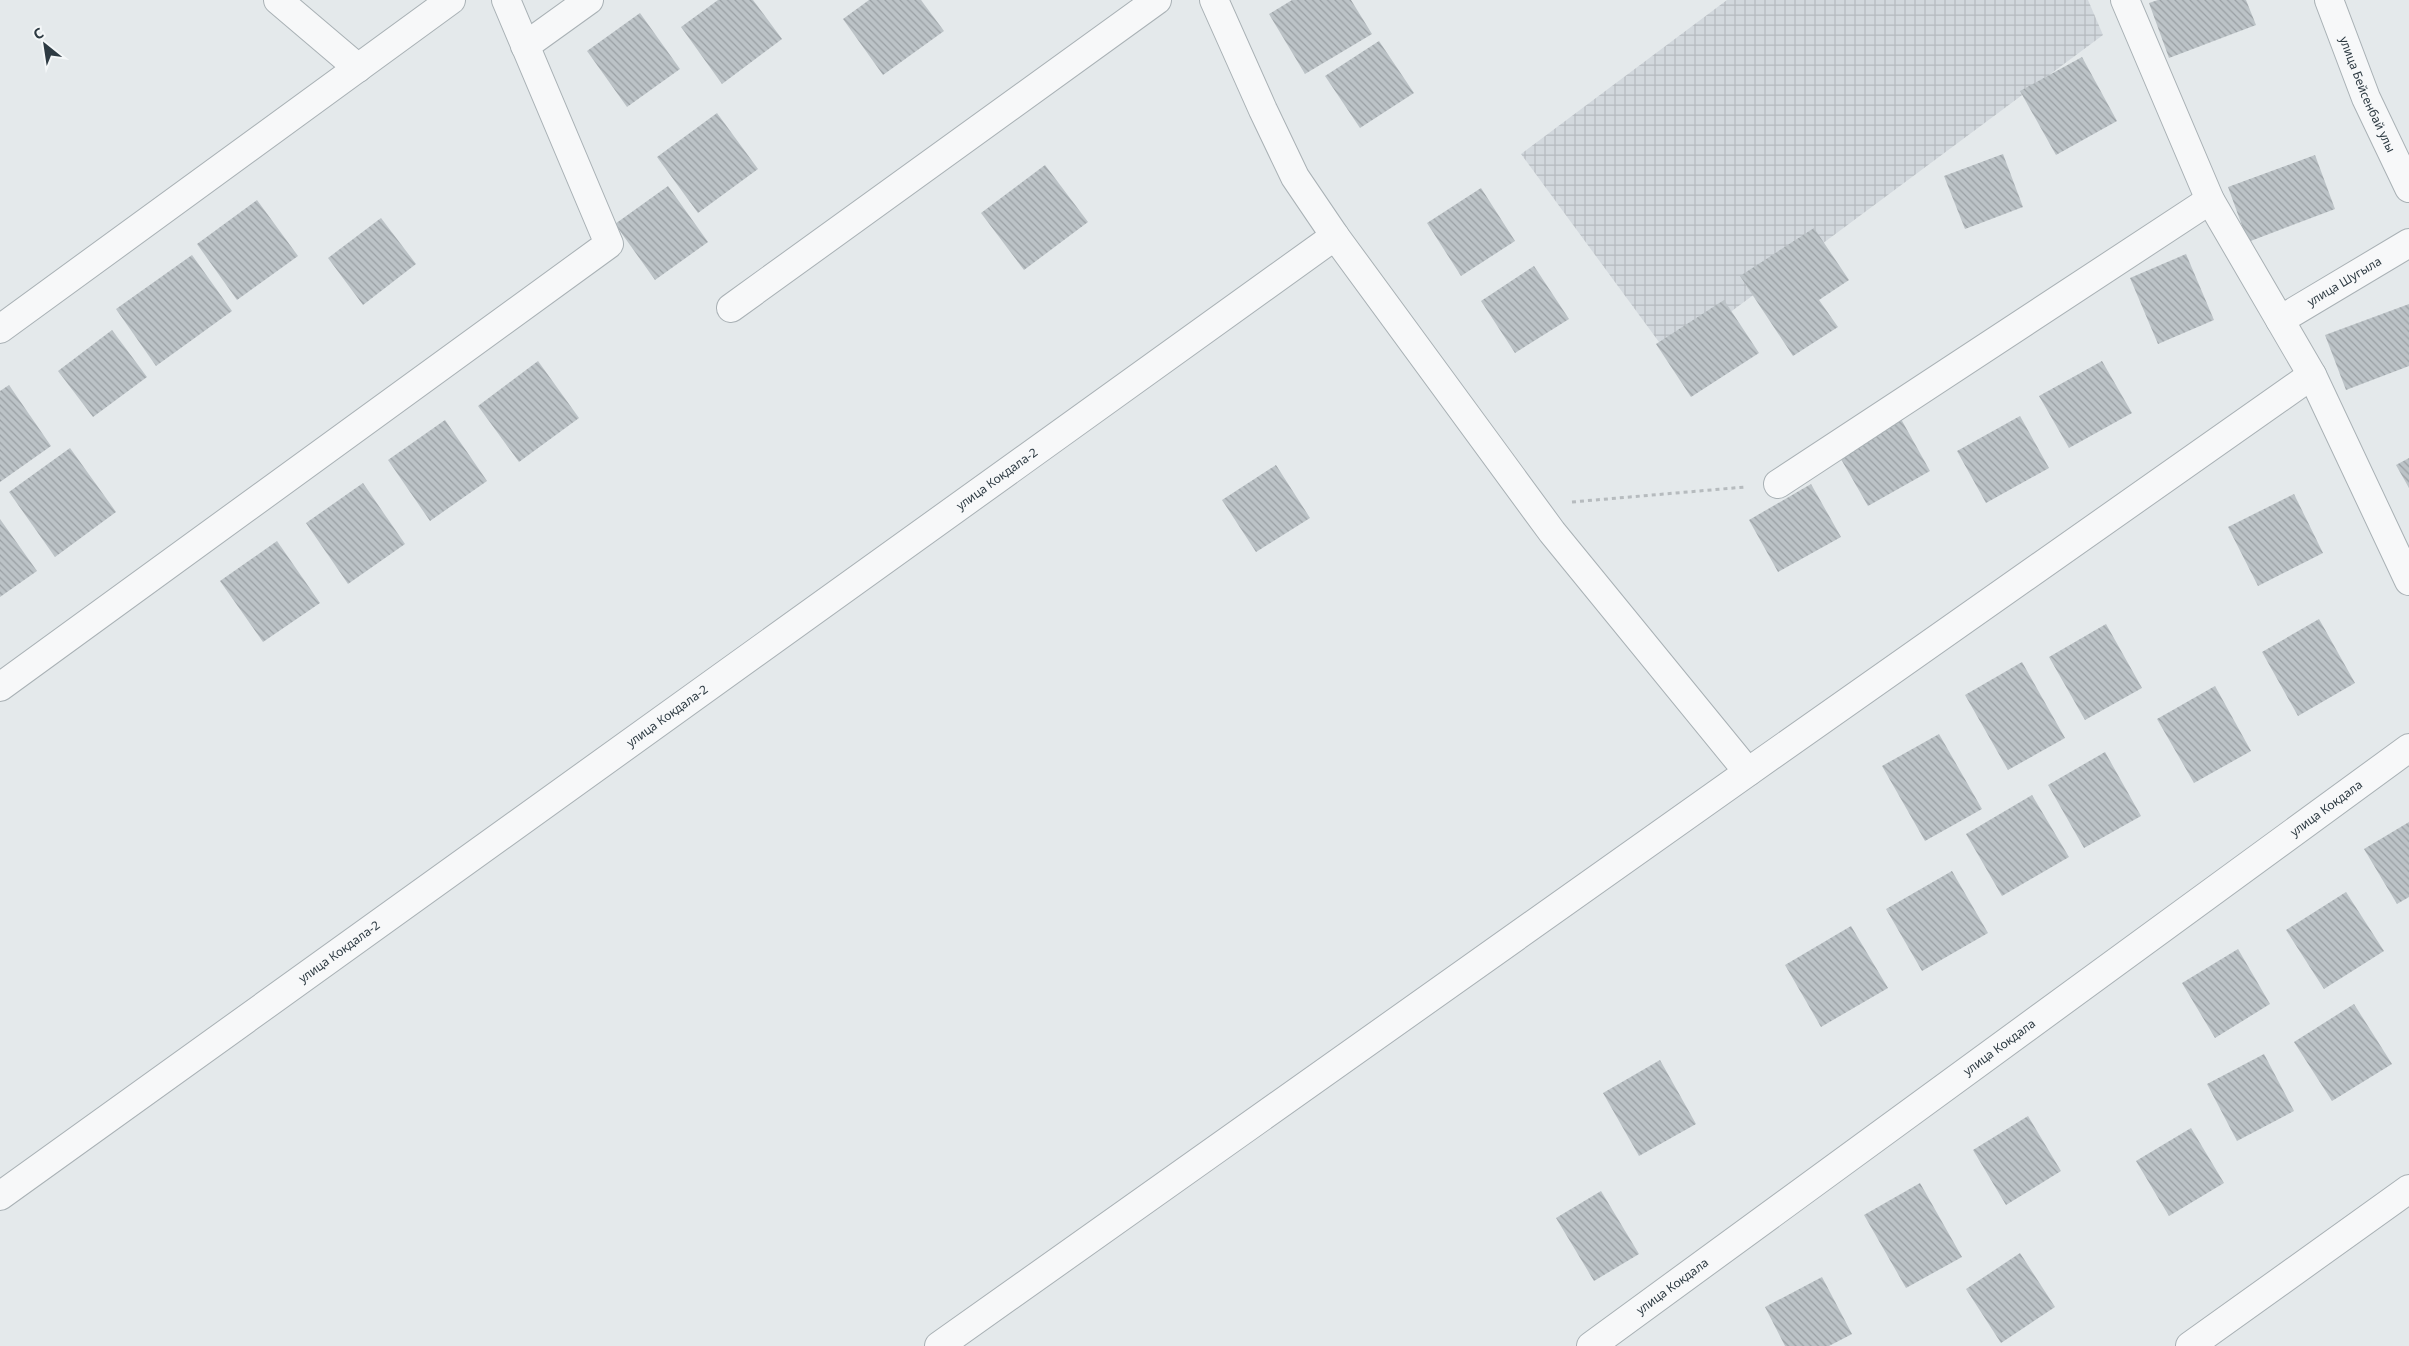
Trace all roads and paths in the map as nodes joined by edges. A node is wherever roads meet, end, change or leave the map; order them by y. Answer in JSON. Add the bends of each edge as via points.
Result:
{"nodes":[{"id":1,"x":278,"y":0,"type":"edge"},
{"id":2,"x":452,"y":0,"type":"edge"},
{"id":3,"x":506,"y":0,"type":"edge"},
{"id":4,"x":589,"y":0,"type":"edge"},
{"id":5,"x":1157,"y":0,"type":"edge"},
{"id":6,"x":1214,"y":0,"type":"edge"},
{"id":7,"x":2125,"y":0,"type":"edge"},
{"id":8,"x":2329,"y":0,"type":"edge"},
{"id":9,"x":525,"y":46,"type":"junction"},
{"id":10,"x":358,"y":68,"type":"junction"},
{"id":11,"x":2409,"y":188,"type":"edge"},
{"id":12,"x":2210,"y":200,"type":"junction"},
{"id":13,"x":1335,"y":236,"type":"junction"},
{"id":14,"x":2409,"y":243,"type":"edge"},
{"id":15,"x":732,"y":308,"type":"dead end"},
{"id":16,"x":2280,"y":320,"type":"junction"},
{"id":17,"x":0,"y":328,"type":"edge"},
{"id":18,"x":2312,"y":374,"type":"junction"},
{"id":19,"x":1778,"y":484,"type":"joint"},
{"id":20,"x":1532,"y":505,"type":"junction"},
{"id":21,"x":2409,"y":581,"type":"edge"},
{"id":22,"x":0,"y":687,"type":"edge"},
{"id":23,"x":2409,"y":748,"type":"edge"},
{"id":24,"x":1748,"y":772,"type":"junction"},
{"id":25,"x":2409,"y":1189,"type":"edge"},
{"id":26,"x":0,"y":1196,"type":"edge"},
{"id":27,"x":940,"y":1346,"type":"edge"},
{"id":28,"x":1591,"y":1346,"type":"edge"},
{"id":29,"x":2190,"y":1346,"type":"edge"}],
"edges":[{"from":1,"to":10,"type":"street"},
{"from":2,"to":10,"type":"street"},
{"from":3,"to":9,"type":"street"},
{"from":4,"to":9,"type":"street"},
{"from":5,"to":15,"type":"street"},
{"from":6,"to":13,"type":"street","via":[[1296,177]]},
{"from":7,"to":12,"type":"street"},
{"from":8,"to":11,"type":"street","name":"улица Бейсенбай улы","via":[[2366,98]]},
{"from":9,"to":22,"type":"street","via":[[609,244]]},
{"from":10,"to":17,"type":"street"},
{"from":12,"to":16,"type":"street"},
{"from":12,"to":19,"type":"street"},
{"from":13,"to":20,"type":"street"},
{"from":13,"to":26,"type":"street","name":"улица Кокдала-2"},
{"from":14,"to":16,"type":"street","name":"улица Шугыла"},
{"from":16,"to":18,"type":"street"},
{"from":18,"to":21,"type":"street"},
{"from":18,"to":24,"type":"street"},
{"from":19,"to":20,"type":"path"},
{"from":20,"to":24,"type":"street"},
{"from":23,"to":28,"type":"street","name":"улица Кокдала"},
{"from":24,"to":27,"type":"street"},
{"from":25,"to":29,"type":"street"}]}
